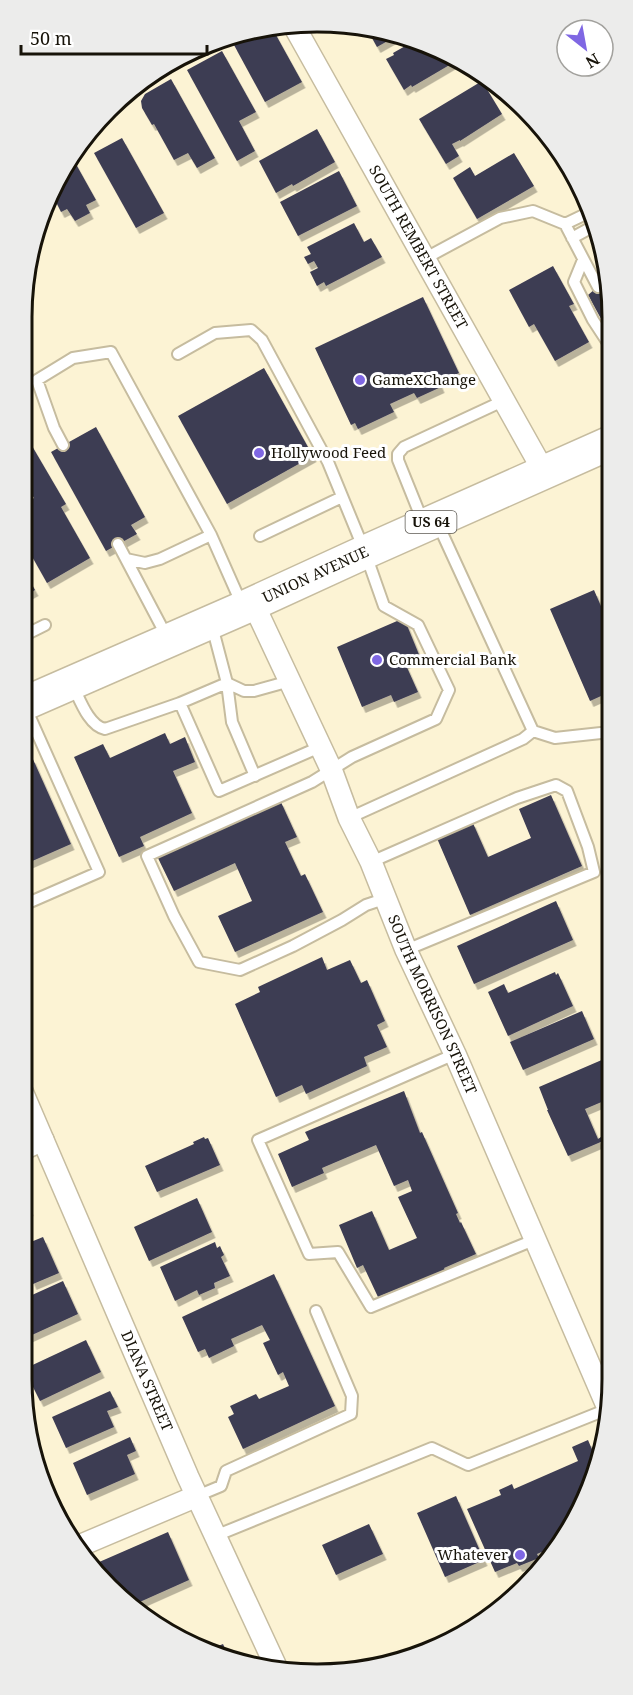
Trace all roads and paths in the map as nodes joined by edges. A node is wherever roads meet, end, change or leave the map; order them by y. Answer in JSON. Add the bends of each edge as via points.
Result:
{"nodes":[{"id":1,"x":297,"y":32,"type":"edge"},
{"id":2,"x":583,"y":215,"type":"edge"},
{"id":3,"x":565,"y":224,"type":"junction"},
{"id":4,"x":588,"y":230,"type":"edge"},
{"id":5,"x":572,"y":238,"type":"junction"},
{"id":6,"x":424,"y":259,"type":"junction"},
{"id":7,"x":584,"y":260,"type":"junction"},
{"id":8,"x":597,"y":287,"type":"dead end"},
{"id":9,"x":602,"y":334,"type":"edge"},
{"id":10,"x":178,"y":354,"type":"dead end"},
{"id":11,"x":503,"y":401,"type":"junction"},
{"id":12,"x":63,"y":445,"type":"dead end"},
{"id":13,"x":602,"y":447,"type":"edge"},
{"id":14,"x":544,"y":472,"type":"junction"},
{"id":15,"x":342,"y":498,"type":"junction"},
{"id":16,"x":430,"y":523,"type":"junction"},
{"id":17,"x":211,"y":535,"type":"junction"},
{"id":18,"x":260,"y":536,"type":"dead end"},
{"id":19,"x":118,"y":544,"type":"dead end"},
{"id":20,"x":365,"y":552,"type":"junction"},
{"id":21,"x":126,"y":559,"type":"junction"},
{"id":22,"x":248,"y":606,"type":"junction"},
{"id":23,"x":211,"y":622,"type":"junction"},
{"id":24,"x":45,"y":625,"type":"dead end"},
{"id":25,"x":32,"y":632,"type":"edge"},
{"id":26,"x":169,"y":641,"type":"junction"},
{"id":27,"x":290,"y":681,"type":"junction"},
{"id":28,"x":71,"y":683,"type":"junction"},
{"id":29,"x":226,"y":683,"type":"junction"},
{"id":30,"x":32,"y":698,"type":"edge"},
{"id":31,"x":180,"y":703,"type":"junction"},
{"id":32,"x":32,"y":724,"type":"edge"},
{"id":33,"x":533,"y":731,"type":"junction"},
{"id":34,"x":602,"y":733,"type":"edge"},
{"id":35,"x":320,"y":747,"type":"junction"},
{"id":36,"x":331,"y":769,"type":"junction"},
{"id":37,"x":255,"y":776,"type":"junction"},
{"id":38,"x":349,"y":818,"type":"junction"},
{"id":39,"x":371,"y":862,"type":"junction"},
{"id":40,"x":384,"y":899,"type":"junction"},
{"id":41,"x":32,"y":901,"type":"edge"},
{"id":42,"x":406,"y":950,"type":"junction"},
{"id":43,"x":454,"y":1054,"type":"junction"},
{"id":44,"x":32,"y":1114,"type":"edge"},
{"id":45,"x":43,"y":1140,"type":"junction"},
{"id":46,"x":32,"y":1145,"type":"edge"},
{"id":47,"x":534,"y":1240,"type":"junction"},
{"id":48,"x":316,"y":1311,"type":"dead end"},
{"id":49,"x":601,"y":1393,"type":"edge"},
{"id":50,"x":599,"y":1411,"type":"edge"},
{"id":51,"x":197,"y":1496,"type":"junction"},
{"id":52,"x":215,"y":1536,"type":"junction"},
{"id":53,"x":84,"y":1544,"type":"edge"},
{"id":54,"x":273,"y":1660,"type":"edge"}],
"edges":[{"from":1,"to":6,"type":"street","name":"SOUTH REMBERT STREET"},
{"from":2,"to":3,"type":"lane"},
{"from":3,"to":5,"type":"lane"},
{"from":3,"to":6,"type":"lane","via":[[533,211],[500,218]]},
{"from":4,"to":5,"type":"lane"},
{"from":5,"to":7,"type":"lane"},
{"from":6,"to":11,"type":"street","name":"SOUTH REMBERT STREET"},
{"from":7,"to":8,"type":"lane"},
{"from":7,"to":9,"type":"lane","via":[[574,282]]},
{"from":10,"to":15,"type":"lane","via":[[216,333],[251,330],[262,340],[328,462]]},
{"from":11,"to":14,"type":"street","name":"SOUTH REMBERT STREET"},
{"from":11,"to":16,"type":"lane","via":[[404,447],[398,454]]},
{"from":12,"to":17,"type":"lane","via":[[37,380],[73,358],[111,352]]},
{"from":13,"to":14,"type":"main road","name":"UNION AVENUE","number":"US 64"},
{"from":14,"to":16,"type":"main road","name":"UNION AVENUE","number":"US 64"},
{"from":15,"to":18,"type":"lane"},
{"from":15,"to":20,"type":"lane"},
{"from":16,"to":20,"type":"main road","name":"UNION AVENUE","number":"US 64"},
{"from":16,"to":33,"type":"lane"},
{"from":17,"to":21,"type":"lane","via":[[160,559],[145,563]]},
{"from":17,"to":22,"type":"lane"},
{"from":19,"to":21,"type":"lane"},
{"from":20,"to":22,"type":"main road","name":"UNION AVENUE","number":"US 64"},
{"from":20,"to":36,"type":"lane","via":[[384,606],[418,625],[449,690],[436,719]]},
{"from":21,"to":26,"type":"lane"},
{"from":22,"to":23,"type":"main road","name":"UNION AVENUE","number":"US 64"},
{"from":22,"to":27,"type":"street","name":"SOUTH MORRISON STREET"},
{"from":23,"to":26,"type":"main road","name":"UNION AVENUE","number":"US 64"},
{"from":23,"to":29,"type":"lane"},
{"from":24,"to":25,"type":"lane"},
{"from":26,"to":28,"type":"main road","name":"UNION AVENUE","number":"US 64"},
{"from":27,"to":29,"type":"lane","via":[[254,691]]},
{"from":27,"to":35,"type":"street","name":"SOUTH MORRISON STREET"},
{"from":28,"to":30,"type":"main road","name":"UNION AVENUE","number":"US 64"},
{"from":28,"to":31,"type":"lane","via":[[99,728]]},
{"from":29,"to":31,"type":"lane"},
{"from":29,"to":37,"type":"lane","via":[[232,722]]},
{"from":31,"to":37,"type":"lane","via":[[219,791]]},
{"from":32,"to":41,"type":"lane","via":[[99,872]]},
{"from":33,"to":34,"type":"lane","via":[[555,738]]},
{"from":33,"to":38,"type":"lane"},
{"from":35,"to":36,"type":"street","name":"SOUTH MORRISON STREET"},
{"from":35,"to":37,"type":"lane"},
{"from":36,"to":38,"type":"street","name":"SOUTH MORRISON STREET"},
{"from":36,"to":40,"type":"lane","via":[[312,782],[147,856],[199,962],[240,970],[293,946],[366,904]]},
{"from":38,"to":39,"type":"street","name":"SOUTH MORRISON STREET"},
{"from":39,"to":40,"type":"street","name":"SOUTH MORRISON STREET"},
{"from":39,"to":42,"type":"lane","via":[[518,798],[556,785],[567,791],[594,872]]},
{"from":40,"to":42,"type":"street","name":"SOUTH MORRISON STREET"},
{"from":42,"to":43,"type":"street","name":"SOUTH MORRISON STREET"},
{"from":43,"to":47,"type":"street","name":"SOUTH MORRISON STREET"},
{"from":43,"to":47,"type":"lane","via":[[258,1140],[309,1254],[338,1252],[371,1307]]},
{"from":44,"to":45,"type":"street","name":"DIANA STREET"},
{"from":45,"to":46,"type":"street"},
{"from":45,"to":51,"type":"street","name":"DIANA STREET"},
{"from":47,"to":49,"type":"street","name":"SOUTH MORRISON STREET"},
{"from":48,"to":51,"type":"lane","via":[[352,1396],[351,1414],[226,1471],[220,1486]]},
{"from":50,"to":52,"type":"lane","via":[[468,1465],[432,1448]]},
{"from":51,"to":52,"type":"street","name":"DIANA STREET"},
{"from":51,"to":53,"type":"street"},
{"from":52,"to":54,"type":"street","name":"DIANA STREET"}]}
